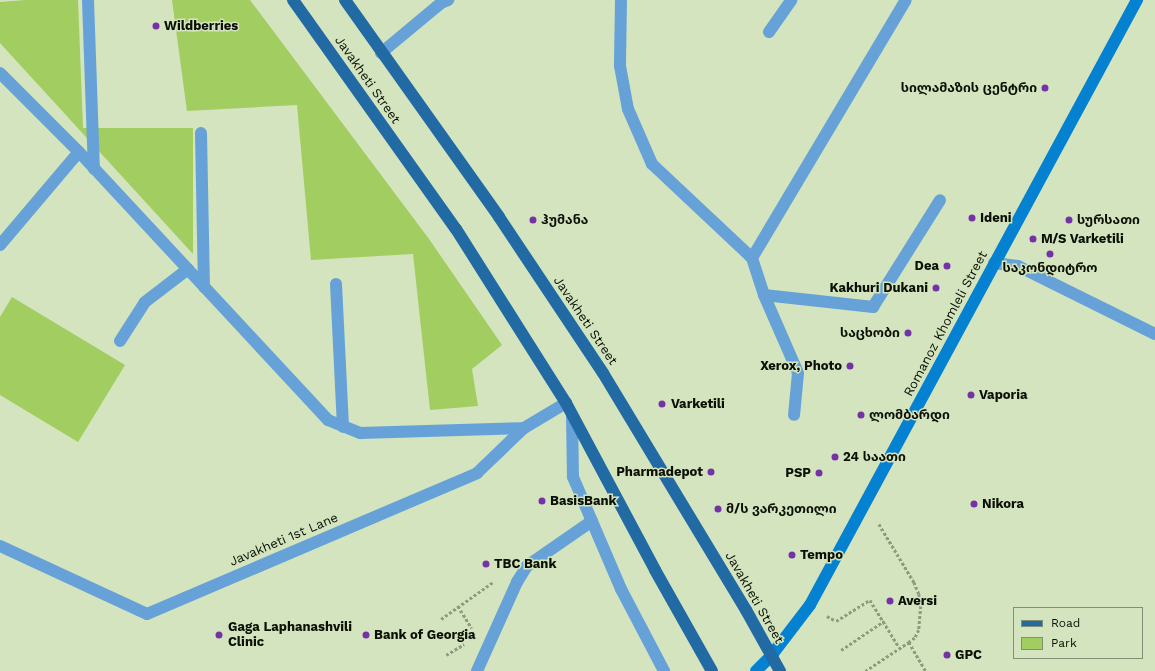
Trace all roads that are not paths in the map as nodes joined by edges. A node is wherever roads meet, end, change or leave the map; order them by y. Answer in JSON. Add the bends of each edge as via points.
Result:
{"nodes":[{"id":1,"x":88,"y":0,"type":"edge"},
{"id":2,"x":294,"y":0,"type":"edge"},
{"id":3,"x":345,"y":0,"type":"edge"},
{"id":4,"x":448,"y":0,"type":"edge"},
{"id":5,"x":621,"y":0,"type":"edge"},
{"id":6,"x":791,"y":0,"type":"edge"},
{"id":7,"x":906,"y":0,"type":"edge"},
{"id":8,"x":1137,"y":0,"type":"edge"},
{"id":9,"x":768,"y":32,"type":"dead end"},
{"id":10,"x":381,"y":53,"type":"junction"},
{"id":11,"x":0,"y":73,"type":"edge"},
{"id":12,"x":201,"y":133,"type":"dead end"},
{"id":13,"x":80,"y":152,"type":"junction"},
{"id":14,"x":94,"y":168,"type":"junction"},
{"id":15,"x":940,"y":200,"type":"dead end"},
{"id":16,"x":0,"y":245,"type":"edge"},
{"id":17,"x":752,"y":258,"type":"junction"},
{"id":18,"x":994,"y":263,"type":"junction"},
{"id":19,"x":188,"y":269,"type":"junction"},
{"id":20,"x":336,"y":284,"type":"dead end"},
{"id":21,"x":204,"y":287,"type":"junction"},
{"id":22,"x":764,"y":295,"type":"junction"},
{"id":23,"x":1155,"y":334,"type":"edge"},
{"id":24,"x":120,"y":341,"type":"dead end"},
{"id":25,"x":566,"y":403,"type":"junction"},
{"id":26,"x":572,"y":415,"type":"junction"},
{"id":27,"x":794,"y":415,"type":"dead end"},
{"id":28,"x":343,"y":427,"type":"junction"},
{"id":29,"x":524,"y":428,"type":"junction"},
{"id":30,"x":592,"y":521,"type":"junction"},
{"id":31,"x":0,"y":546,"type":"edge"},
{"id":32,"x":771,"y":656,"type":"junction"},
{"id":33,"x":477,"y":671,"type":"edge"},
{"id":34,"x":664,"y":671,"type":"edge"},
{"id":35,"x":712,"y":671,"type":"edge"},
{"id":36,"x":756,"y":671,"type":"edge"},
{"id":37,"x":780,"y":671,"type":"edge"}],
"edges":[{"from":1,"to":14,"type":"street"},
{"from":2,"to":25,"type":"main road","name":"Javakheti Street","via":[[456,229]]},
{"from":3,"to":10,"type":"main road","name":"Javakheti Street"},
{"from":4,"to":10,"type":"street"},
{"from":5,"to":17,"type":"street","via":[[620,66],[628,109],[652,164]]},
{"from":6,"to":9,"type":"street"},
{"from":7,"to":17,"type":"street"},
{"from":8,"to":18,"type":"street","name":"Romanoz Khomleli Street"},
{"from":10,"to":32,"type":"main road","name":"Javakheti Street","via":[[499,217],[603,372],[738,596]]},
{"from":11,"to":13,"type":"street"},
{"from":12,"to":21,"type":"street"},
{"from":13,"to":14,"type":"street"},
{"from":13,"to":16,"type":"street"},
{"from":14,"to":19,"type":"street"},
{"from":15,"to":22,"type":"street","via":[[873,307]]},
{"from":17,"to":22,"type":"street"},
{"from":18,"to":23,"type":"street","via":[[1018,266]]},
{"from":18,"to":32,"type":"street","name":"Romanoz Khomleli Street","via":[[810,605]]},
{"from":19,"to":21,"type":"street"},
{"from":19,"to":24,"type":"street","via":[[145,302]]},
{"from":20,"to":28,"type":"street"},
{"from":21,"to":28,"type":"street","via":[[328,420]]},
{"from":22,"to":27,"type":"street","via":[[798,373]]},
{"from":25,"to":26,"type":"main road","name":"Javakheti Street"},
{"from":25,"to":29,"type":"street","name":"Javakheti 1st Lane"},
{"from":26,"to":30,"type":"street","via":[[573,477]]},
{"from":26,"to":35,"type":"main road","name":"Javakheti Street"},
{"from":28,"to":29,"type":"street","via":[[360,433]]},
{"from":29,"to":31,"type":"street","name":"Javakheti 1st Lane","via":[[477,473],[147,614]]},
{"from":30,"to":33,"type":"street","via":[[527,566],[517,582]]},
{"from":30,"to":34,"type":"street","via":[[621,589]]},
{"from":32,"to":36,"type":"street","name":"Romanoz Khomleli Street"},
{"from":32,"to":37,"type":"main road","name":"Javakheti Street"}]}
